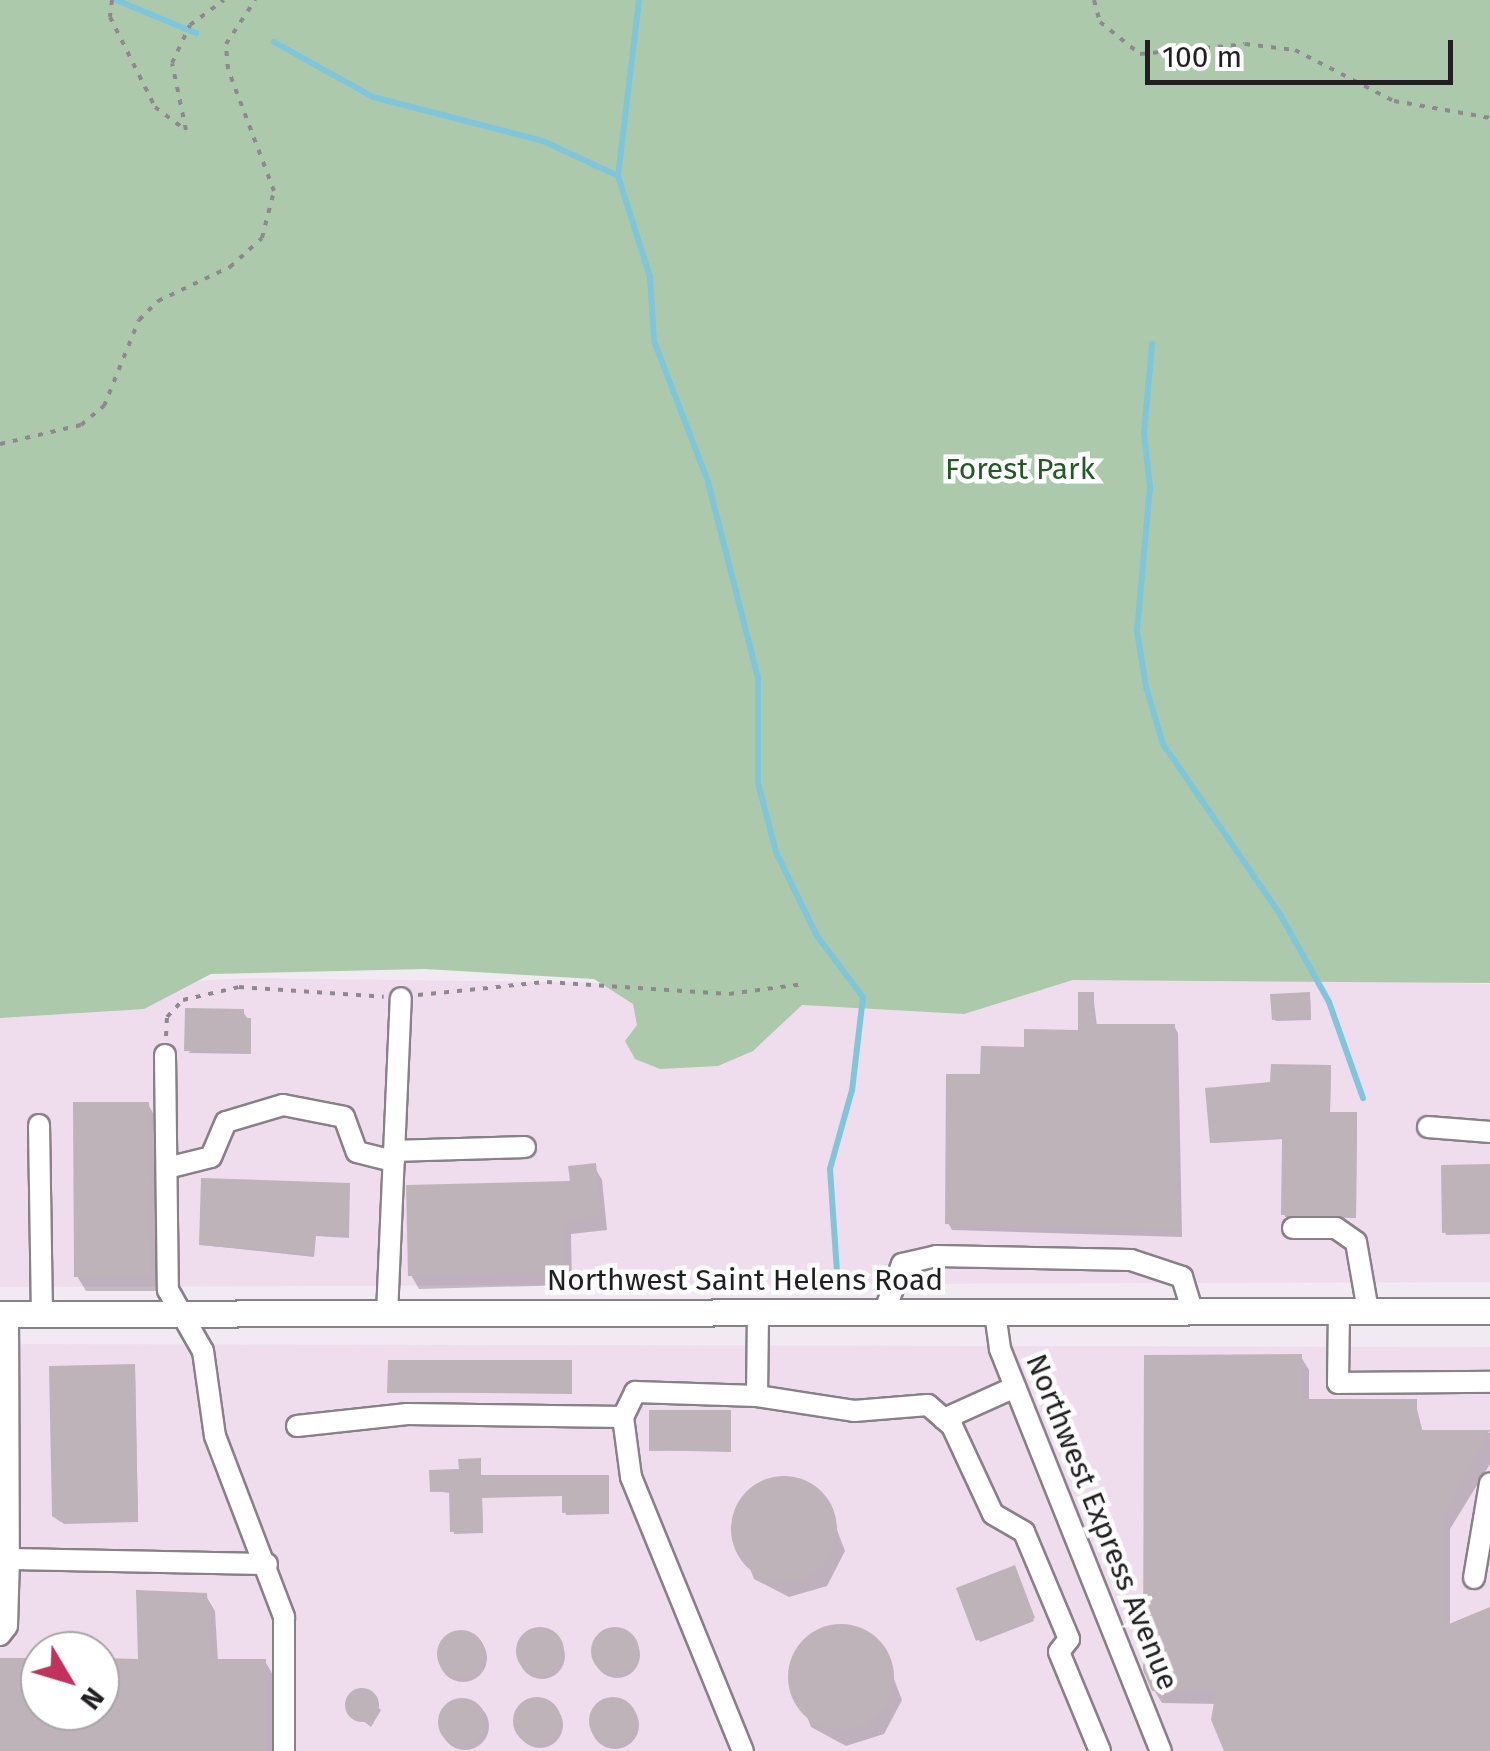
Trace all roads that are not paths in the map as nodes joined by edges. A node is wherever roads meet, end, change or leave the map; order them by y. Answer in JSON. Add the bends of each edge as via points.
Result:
{"nodes":[{"id":1,"x":401,"y":998,"type":"road end"},
{"id":2,"x":166,"y":1056,"type":"road end"},
{"id":3,"x":39,"y":1125,"type":"dead end"},
{"id":4,"x":1428,"y":1127,"type":"dead end"},
{"id":5,"x":1490,"y":1132,"type":"edge"},
{"id":6,"x":526,"y":1147,"type":"dead end"},
{"id":7,"x":394,"y":1156,"type":"junction"},
{"id":8,"x":166,"y":1168,"type":"junction"},
{"id":9,"x":1293,"y":1228,"type":"dead end"},
{"id":10,"x":1338,"y":1311,"type":"junction"},
{"id":11,"x":1368,"y":1311,"type":"junction"},
{"id":12,"x":1490,"y":1311,"type":"edge"},
{"id":13,"x":1193,"y":1312,"type":"junction"},
{"id":14,"x":884,"y":1313,"type":"junction"},
{"id":15,"x":995,"y":1313,"type":"junction"},
{"id":16,"x":4,"y":1314,"type":"edge"},
{"id":17,"x":42,"y":1314,"type":"junction"},
{"id":18,"x":184,"y":1314,"type":"junction"},
{"id":19,"x":387,"y":1314,"type":"junction"},
{"id":20,"x":758,"y":1314,"type":"junction"},
{"id":21,"x":1490,"y":1382,"type":"edge"},
{"id":22,"x":1015,"y":1387,"type":"junction"},
{"id":23,"x":757,"y":1396,"type":"junction"},
{"id":24,"x":623,"y":1417,"type":"junction"},
{"id":25,"x":944,"y":1419,"type":"junction"},
{"id":26,"x":297,"y":1426,"type":"dead end"},
{"id":27,"x":1490,"y":1483,"type":"edge"},
{"id":28,"x":9,"y":1558,"type":"junction"},
{"id":29,"x":267,"y":1564,"type":"junction"},
{"id":30,"x":1474,"y":1578,"type":"dead end"},
{"id":31,"x":0,"y":1635,"type":"edge"},
{"id":32,"x":284,"y":1751,"type":"edge"},
{"id":33,"x":744,"y":1751,"type":"edge"},
{"id":34,"x":1100,"y":1751,"type":"edge"},
{"id":35,"x":1162,"y":1751,"type":"edge"}],
"edges":[{"from":1,"to":7,"type":"street"},
{"from":2,"to":8,"type":"street"},
{"from":3,"to":17,"type":"street"},
{"from":4,"to":5,"type":"street"},
{"from":6,"to":7,"type":"street"},
{"from":7,"to":8,"type":"street","via":[[357,1152],[344,1117],[283,1105],[226,1122],[211,1157]]},
{"from":7,"to":19,"type":"street"},
{"from":8,"to":18,"type":"street","via":[[168,1290]]},
{"from":9,"to":11,"type":"street","via":[[1336,1228],[1356,1242]]},
{"from":10,"to":11,"type":"main road","name":"Northwest Saint Helens Road"},
{"from":10,"to":13,"type":"main road","name":"Northwest Saint Helens Road"},
{"from":10,"to":21,"type":"street","via":[[1338,1383]]},
{"from":11,"to":12,"type":"main road","name":"Northwest Saint Helens Road"},
{"from":13,"to":14,"type":"street","via":[[1182,1277],[1131,1260],[936,1256],[902,1264]]},
{"from":13,"to":15,"type":"main road","name":"Northwest Saint Helens Road"},
{"from":14,"to":15,"type":"main road","name":"Northwest Saint Helens Road"},
{"from":14,"to":20,"type":"main road","name":"Northwest Saint Helens Road"},
{"from":15,"to":22,"type":"street","name":"Northwest Express Avenue"},
{"from":16,"to":17,"type":"main road","name":"Northwest Saint Helens Road"},
{"from":16,"to":28,"type":"street"},
{"from":17,"to":18,"type":"main road","name":"Northwest Saint Helens Road"},
{"from":18,"to":19,"type":"main road","name":"Northwest Saint Helens Road"},
{"from":18,"to":29,"type":"street","via":[[203,1351],[215,1436]]},
{"from":19,"to":20,"type":"main road","name":"Northwest Saint Helens Road"},
{"from":20,"to":23,"type":"street"},
{"from":22,"to":25,"type":"street"},
{"from":22,"to":35,"type":"street","name":"Northwest Express Avenue"},
{"from":23,"to":24,"type":"street","via":[[635,1392]]},
{"from":23,"to":25,"type":"street","via":[[854,1412],[928,1405]]},
{"from":24,"to":26,"type":"street","via":[[407,1414]]},
{"from":24,"to":33,"type":"street","via":[[631,1477]]},
{"from":25,"to":34,"type":"street","via":[[992,1514],[1024,1532],[1069,1639],[1059,1652]]},
{"from":27,"to":30,"type":"street"},
{"from":28,"to":29,"type":"street"},
{"from":28,"to":31,"type":"street","via":[[7,1626]]},
{"from":29,"to":32,"type":"street","via":[[284,1617]]}]}
